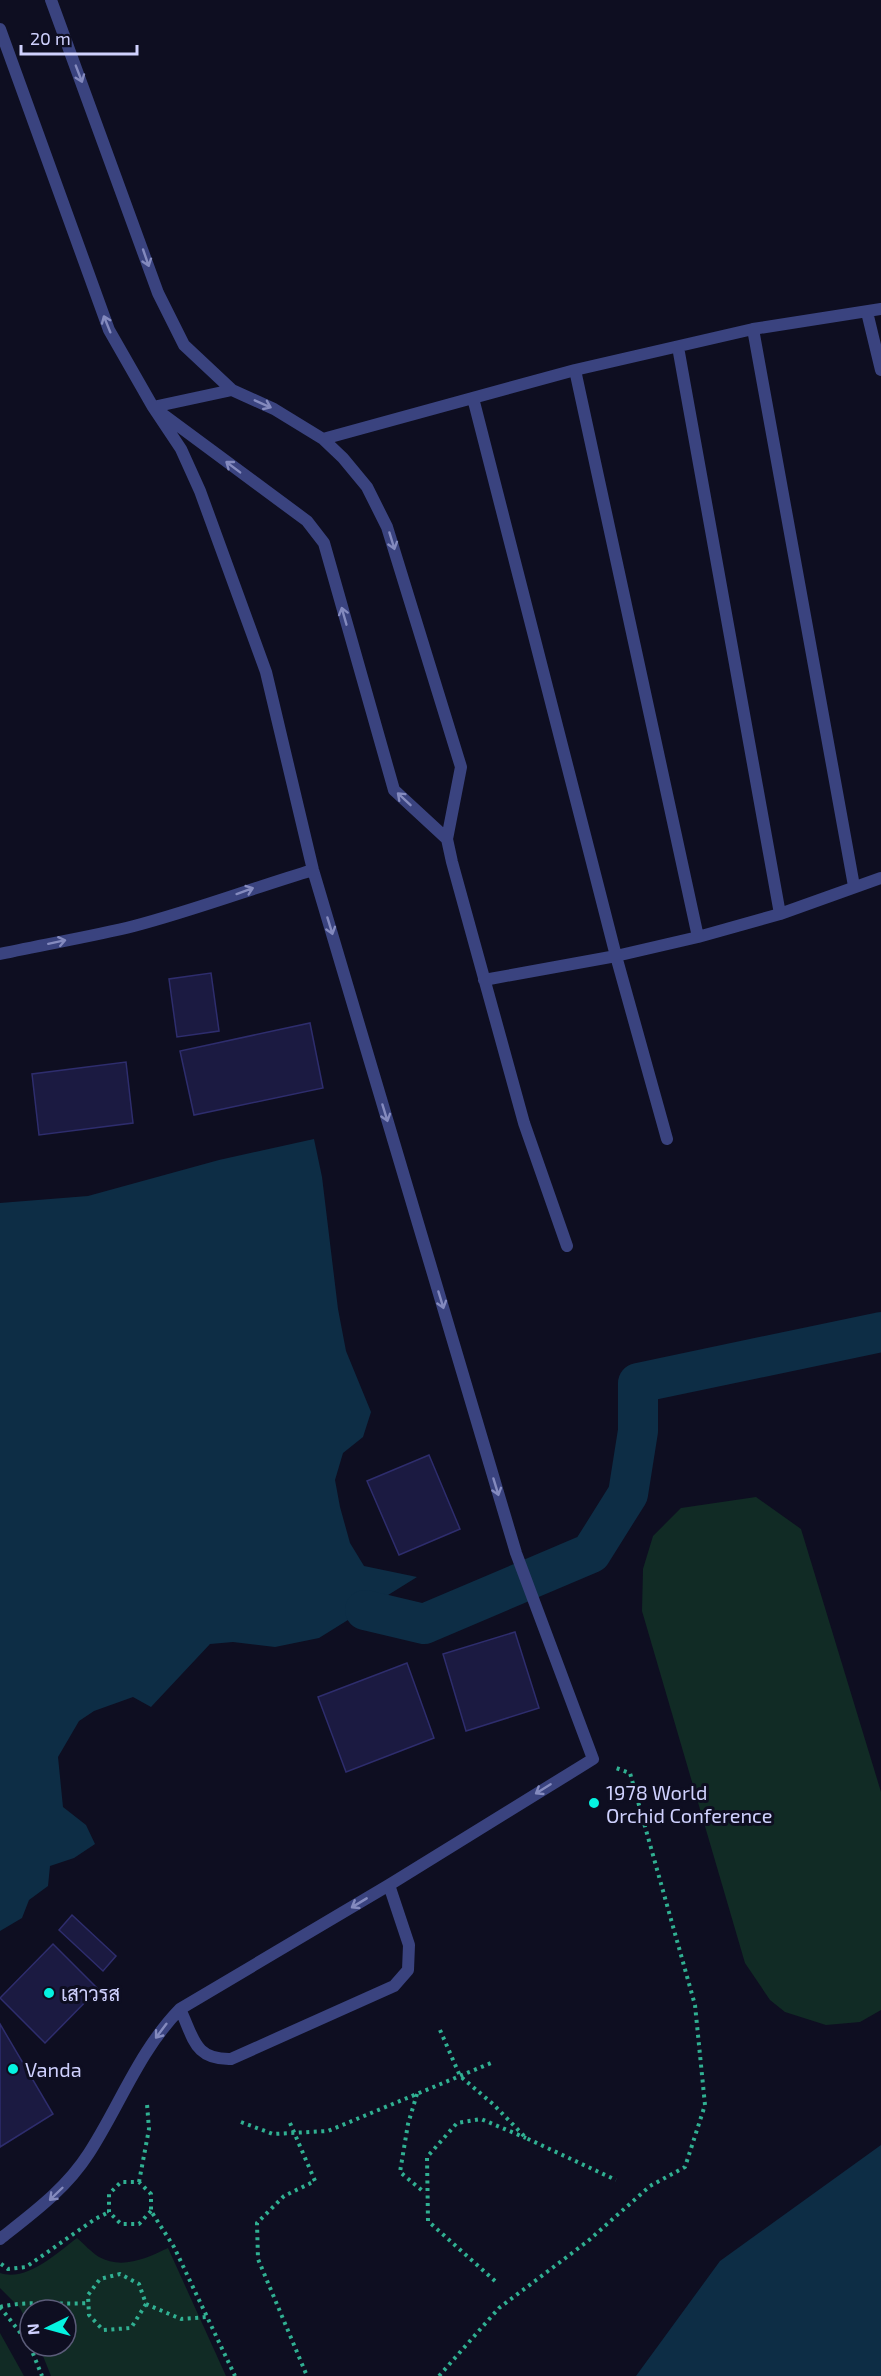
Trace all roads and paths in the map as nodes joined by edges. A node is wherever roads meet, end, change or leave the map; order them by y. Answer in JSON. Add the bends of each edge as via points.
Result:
{"nodes":[{"id":1,"x":51,"y":0,"type":"edge"},
{"id":2,"x":0,"y":29,"type":"edge"},
{"id":3,"x":881,"y":309,"type":"edge"},
{"id":4,"x":867,"y":312,"type":"junction"},
{"id":5,"x":753,"y":329,"type":"junction"},
{"id":6,"x":678,"y":347,"type":"junction"},
{"id":7,"x":575,"y":370,"type":"junction"},
{"id":8,"x":881,"y":370,"type":"edge"},
{"id":9,"x":232,"y":390,"type":"junction"},
{"id":10,"x":473,"y":398,"type":"junction"},
{"id":11,"x":153,"y":407,"type":"junction"},
{"id":12,"x":323,"y":440,"type":"junction"},
{"id":13,"x":447,"y":839,"type":"junction"},
{"id":14,"x":313,"y":870,"type":"junction"},
{"id":15,"x":881,"y":878,"type":"edge"},
{"id":16,"x":854,"y":886,"type":"junction"},
{"id":17,"x":780,"y":914,"type":"junction"},
{"id":18,"x":698,"y":937,"type":"junction"},
{"id":19,"x":0,"y":954,"type":"edge"},
{"id":20,"x":616,"y":956,"type":"junction"},
{"id":21,"x":484,"y":980,"type":"junction"},
{"id":22,"x":667,"y":1139,"type":"dead end"},
{"id":23,"x":567,"y":1246,"type":"dead end"},
{"id":24,"x":630,"y":1773,"type":"dead end"},
{"id":25,"x":389,"y":1885,"type":"junction"},
{"id":26,"x":180,"y":2010,"type":"junction"},
{"id":27,"x":440,"y":2030,"type":"dead end"},
{"id":28,"x":491,"y":2063,"type":"dead end"},
{"id":29,"x":133,"y":2074,"type":"junction"},
{"id":30,"x":460,"y":2076,"type":"junction"},
{"id":31,"x":417,"y":2094,"type":"junction"},
{"id":32,"x":241,"y":2122,"type":"dead end"},
{"id":33,"x":290,"y":2123,"type":"dead end"},
{"id":34,"x":294,"y":2133,"type":"junction"},
{"id":35,"x":526,"y":2138,"type":"junction"},
{"id":36,"x":616,"y":2181,"type":"dead end"},
{"id":37,"x":139,"y":2182,"type":"junction"},
{"id":38,"x":426,"y":2193,"type":"junction"},
{"id":39,"x":151,"y":2211,"type":"junction"},
{"id":40,"x":109,"y":2212,"type":"junction"},
{"id":41,"x":0,"y":2239,"type":"edge"},
{"id":42,"x":0,"y":2264,"type":"edge"},
{"id":43,"x":495,"y":2281,"type":"dead end"},
{"id":44,"x":88,"y":2303,"type":"junction"},
{"id":45,"x":146,"y":2304,"type":"junction"},
{"id":46,"x":0,"y":2307,"type":"edge"},
{"id":47,"x":207,"y":2317,"type":"junction"},
{"id":48,"x":18,"y":2330,"type":"edge"},
{"id":49,"x":35,"y":2358,"type":"edge"},
{"id":50,"x":42,"y":2376,"type":"edge"},
{"id":51,"x":235,"y":2376,"type":"edge"},
{"id":52,"x":308,"y":2376,"type":"edge"},
{"id":53,"x":439,"y":2376,"type":"edge"}],
"edges":[{"from":1,"to":9,"type":"lane","one_way":true,"via":[[158,293],[184,345]]},
{"from":11,"to":2,"type":"lane","one_way":true,"via":[[109,330]]},
{"from":3,"to":4,"type":"lane"},
{"from":4,"to":5,"type":"lane"},
{"from":4,"to":8,"type":"lane"},
{"from":5,"to":6,"type":"lane"},
{"from":5,"to":16,"type":"lane"},
{"from":6,"to":7,"type":"lane"},
{"from":6,"to":17,"type":"lane"},
{"from":7,"to":10,"type":"lane"},
{"from":7,"to":18,"type":"lane"},
{"from":9,"to":11,"type":"lane"},
{"from":9,"to":12,"type":"lane","one_way":true,"via":[[274,409]]},
{"from":10,"to":12,"type":"lane"},
{"from":10,"to":20,"type":"lane"},
{"from":13,"to":11,"type":"lane","one_way":true,"via":[[394,790],[324,543],[307,521]]},
{"from":11,"to":14,"type":"lane","via":[[181,449],[195,481],[266,672]]},
{"from":12,"to":13,"type":"lane","one_way":true,"via":[[367,487],[387,527],[461,767]]},
{"from":13,"to":21,"type":"lane"},
{"from":19,"to":14,"type":"lane","one_way":true,"via":[[133,926]]},
{"from":14,"to":25,"type":"lane","one_way":true,"via":[[516,1553],[593,1759]]},
{"from":15,"to":16,"type":"lane"},
{"from":16,"to":17,"type":"lane"},
{"from":17,"to":18,"type":"lane"},
{"from":18,"to":20,"type":"lane"},
{"from":20,"to":21,"type":"lane"},
{"from":20,"to":22,"type":"lane"},
{"from":21,"to":23,"type":"lane","via":[[524,1124]]},
{"from":24,"to":53,"type":"path","via":[[695,2005],[705,2105],[685,2167],[650,2186],[588,2241],[499,2308]]},
{"from":25,"to":26,"type":"lane","one_way":true},
{"from":25,"to":26,"type":"lane","via":[[409,1945],[408,1970],[394,1986],[231,2059],[216,2059],[200,2052]]},
{"from":26,"to":29,"type":"lane","one_way":true,"via":[[160,2031]]},
{"from":27,"to":30,"type":"path"},
{"from":28,"to":30,"type":"path"},
{"from":29,"to":37,"type":"path","via":[[147,2100],[149,2129]]},
{"from":29,"to":41,"type":"lane","one_way":true,"via":[[89,2154],[65,2185]]},
{"from":30,"to":31,"type":"path"},
{"from":30,"to":35,"type":"path"},
{"from":31,"to":34,"type":"path","via":[[328,2131]]},
{"from":31,"to":38,"type":"path","via":[[400,2172]]},
{"from":32,"to":34,"type":"path","via":[[273,2134]]},
{"from":33,"to":34,"type":"path"},
{"from":34,"to":52,"type":"path","via":[[315,2181],[284,2196],[257,2223],[258,2259]]},
{"from":35,"to":36,"type":"path"},
{"from":35,"to":38,"type":"path","via":[[481,2119],[457,2123],[426,2157]]},
{"from":37,"to":39,"type":"path","via":[[151,2194]]},
{"from":37,"to":40,"type":"path","via":[[121,2182],[109,2194]]},
{"from":38,"to":43,"type":"path","via":[[428,2221]]},
{"from":39,"to":40,"type":"path","via":[[139,2224],[121,2224]]},
{"from":39,"to":47,"type":"path","via":[[174,2247]]},
{"from":40,"to":42,"type":"path","via":[[26,2267],[8,2269]]},
{"from":44,"to":45,"type":"path","via":[[89,2314],[103,2330],[131,2328]]},
{"from":44,"to":45,"type":"path","via":[[88,2295],[100,2279],[120,2274],[139,2284]]},
{"from":44,"to":46,"type":"path","via":[[20,2302]]},
{"from":45,"to":47,"type":"path","via":[[181,2319]]},
{"from":46,"to":48,"type":"path"},
{"from":47,"to":51,"type":"path"},
{"from":49,"to":50,"type":"path"}]}
